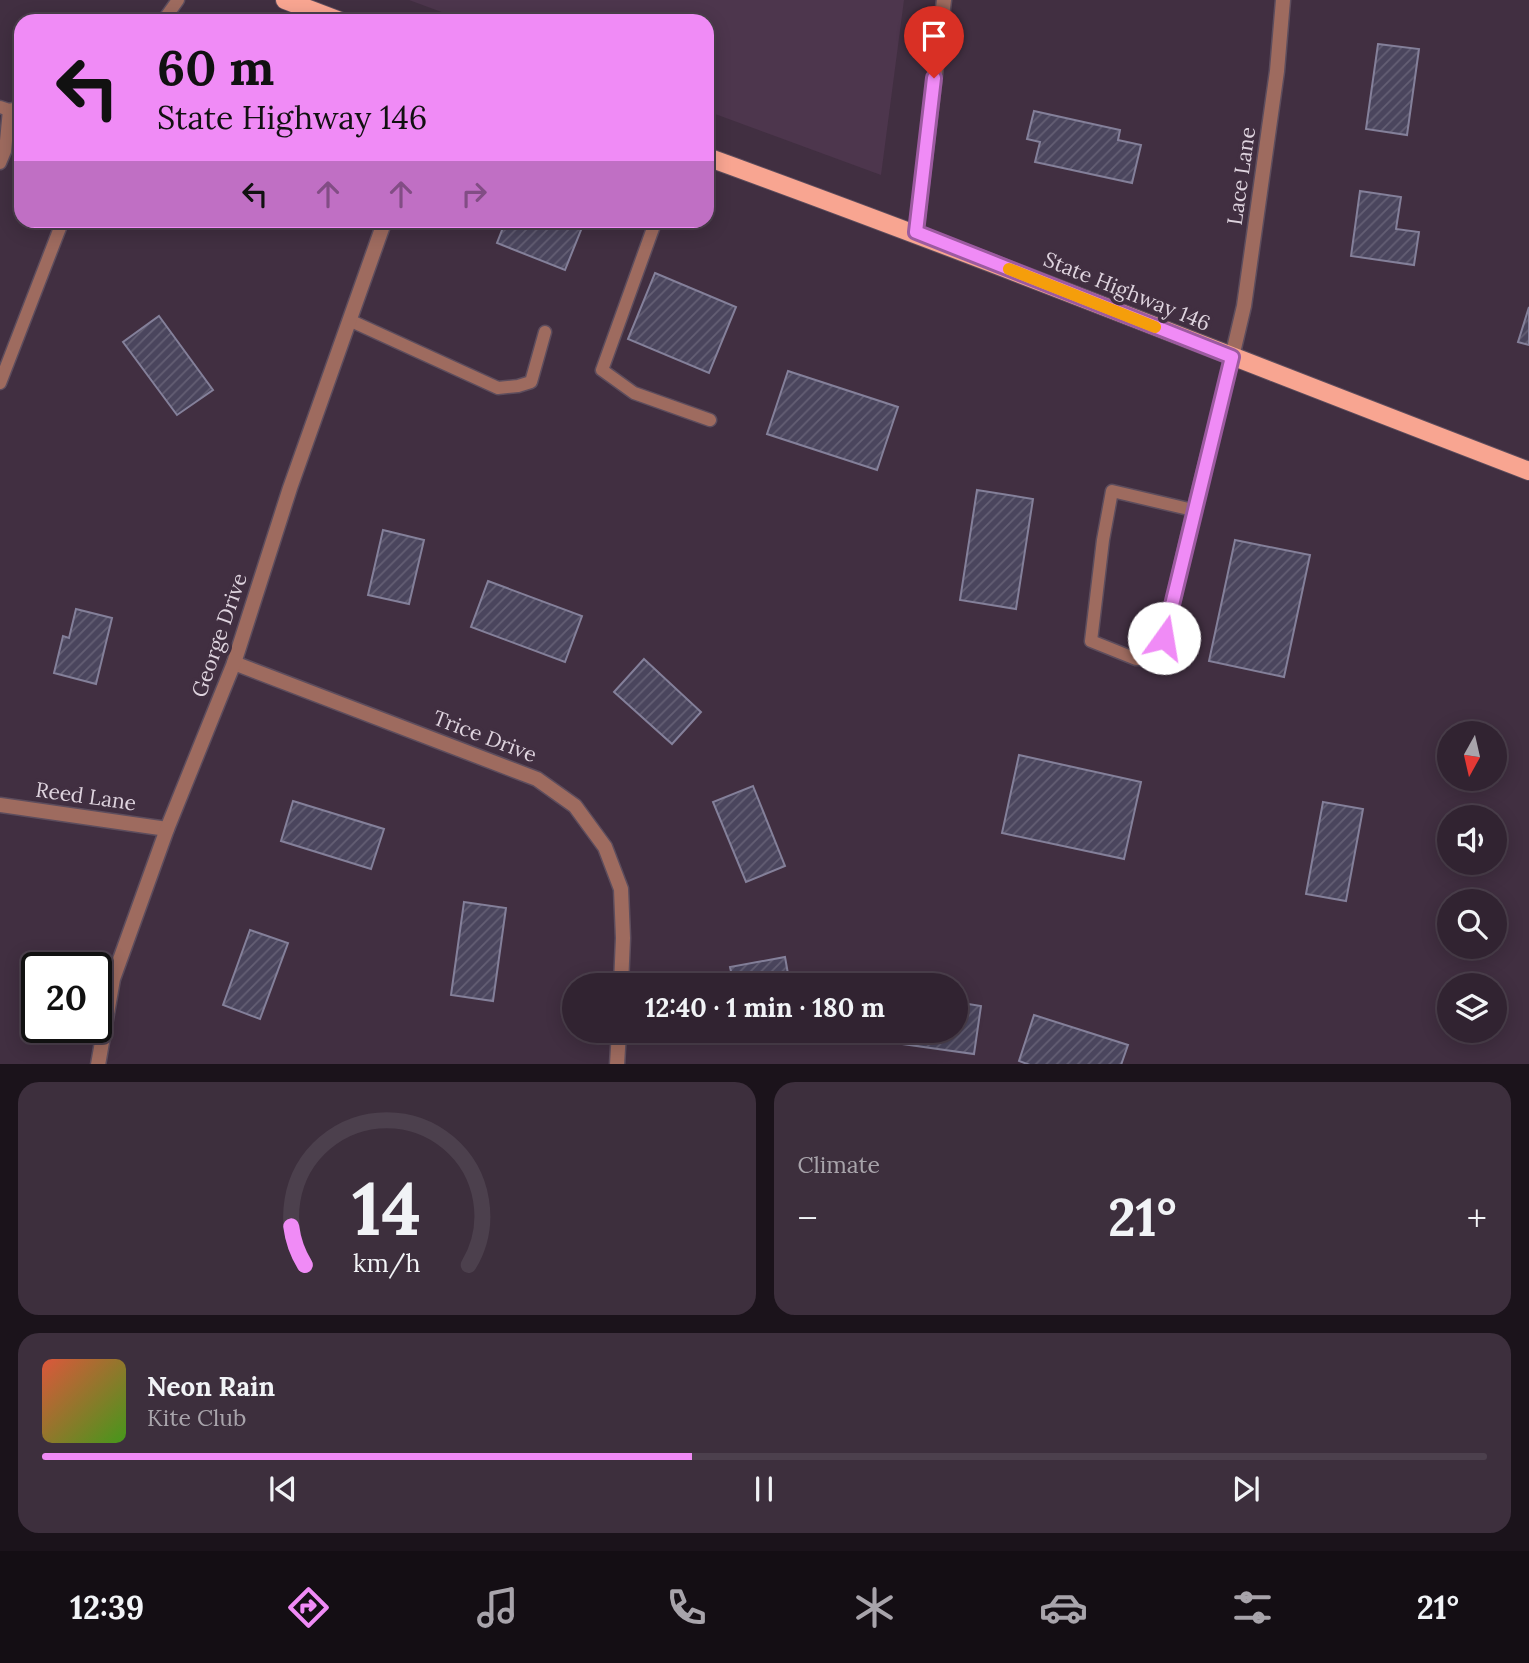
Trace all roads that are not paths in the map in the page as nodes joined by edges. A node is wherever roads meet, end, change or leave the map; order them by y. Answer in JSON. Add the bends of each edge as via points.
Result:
{"nodes":[{"id":1,"x":285,"y":0,"type":"edge"},
{"id":2,"x":944,"y":0,"type":"edge"},
{"id":3,"x":1283,"y":0,"type":"edge"},
{"id":4,"x":322,"y":14,"type":"edge"},
{"id":5,"x":10,"y":108,"type":"edge"},
{"id":6,"x":714,"y":159,"type":"edge"},
{"id":7,"x":0,"y":163,"type":"edge"},
{"id":8,"x":60,"y":228,"type":"edge"},
{"id":9,"x":381,"y":228,"type":"edge"},
{"id":10,"x":653,"y":228,"type":"edge"},
{"id":11,"x":916,"y":232,"type":"junction"},
{"id":12,"x":349,"y":320,"type":"junction"},
{"id":13,"x":545,"y":332,"type":"dead end"},
{"id":14,"x":1232,"y":357,"type":"junction"},
{"id":15,"x":0,"y":383,"type":"edge"},
{"id":16,"x":710,"y":420,"type":"dead end"},
{"id":17,"x":1529,"y":471,"type":"edge"},
{"id":18,"x":1193,"y":510,"type":"junction"},
{"id":19,"x":234,"y":663,"type":"junction"},
{"id":20,"x":0,"y":805,"type":"edge"},
{"id":21,"x":167,"y":828,"type":"junction"},
{"id":22,"x":622,"y":973,"type":"edge"},
{"id":23,"x":618,"y":1043,"type":"edge"},
{"id":24,"x":98,"y":1064,"type":"edge"},
{"id":25,"x":617,"y":1064,"type":"edge"}],
"edges":[{"from":1,"to":4,"type":"main road"},
{"from":2,"to":11,"type":"street"},
{"from":3,"to":14,"type":"street","name":"Lace Lane","via":[[1244,306]]},
{"from":5,"to":7,"type":"lane"},
{"from":6,"to":11,"type":"main road","name":"State Highway 146"},
{"from":8,"to":15,"type":"lane"},
{"from":9,"to":12,"type":"street","name":"George Drive"},
{"from":10,"to":16,"type":"lane","via":[[602,370],[634,393]]},
{"from":11,"to":14,"type":"main road","name":"State Highway 146"},
{"from":12,"to":13,"type":"lane","via":[[498,388],[531,382]]},
{"from":12,"to":19,"type":"street","name":"George Drive"},
{"from":14,"to":17,"type":"main road","name":"State Highway 146"},
{"from":14,"to":18,"type":"lane"},
{"from":18,"to":18,"type":"lane","via":[[1159,659],[1136,659],[1091,641],[1112,491]]},
{"from":19,"to":21,"type":"street","name":"George Drive"},
{"from":19,"to":22,"type":"street","name":"Trice Drive","via":[[537,779],[575,806],[605,847],[621,889]]},
{"from":20,"to":21,"type":"street","name":"Reed Lane"},
{"from":21,"to":24,"type":"street","name":"George Drive","via":[[113,979]]},
{"from":23,"to":25,"type":"street"}]}
